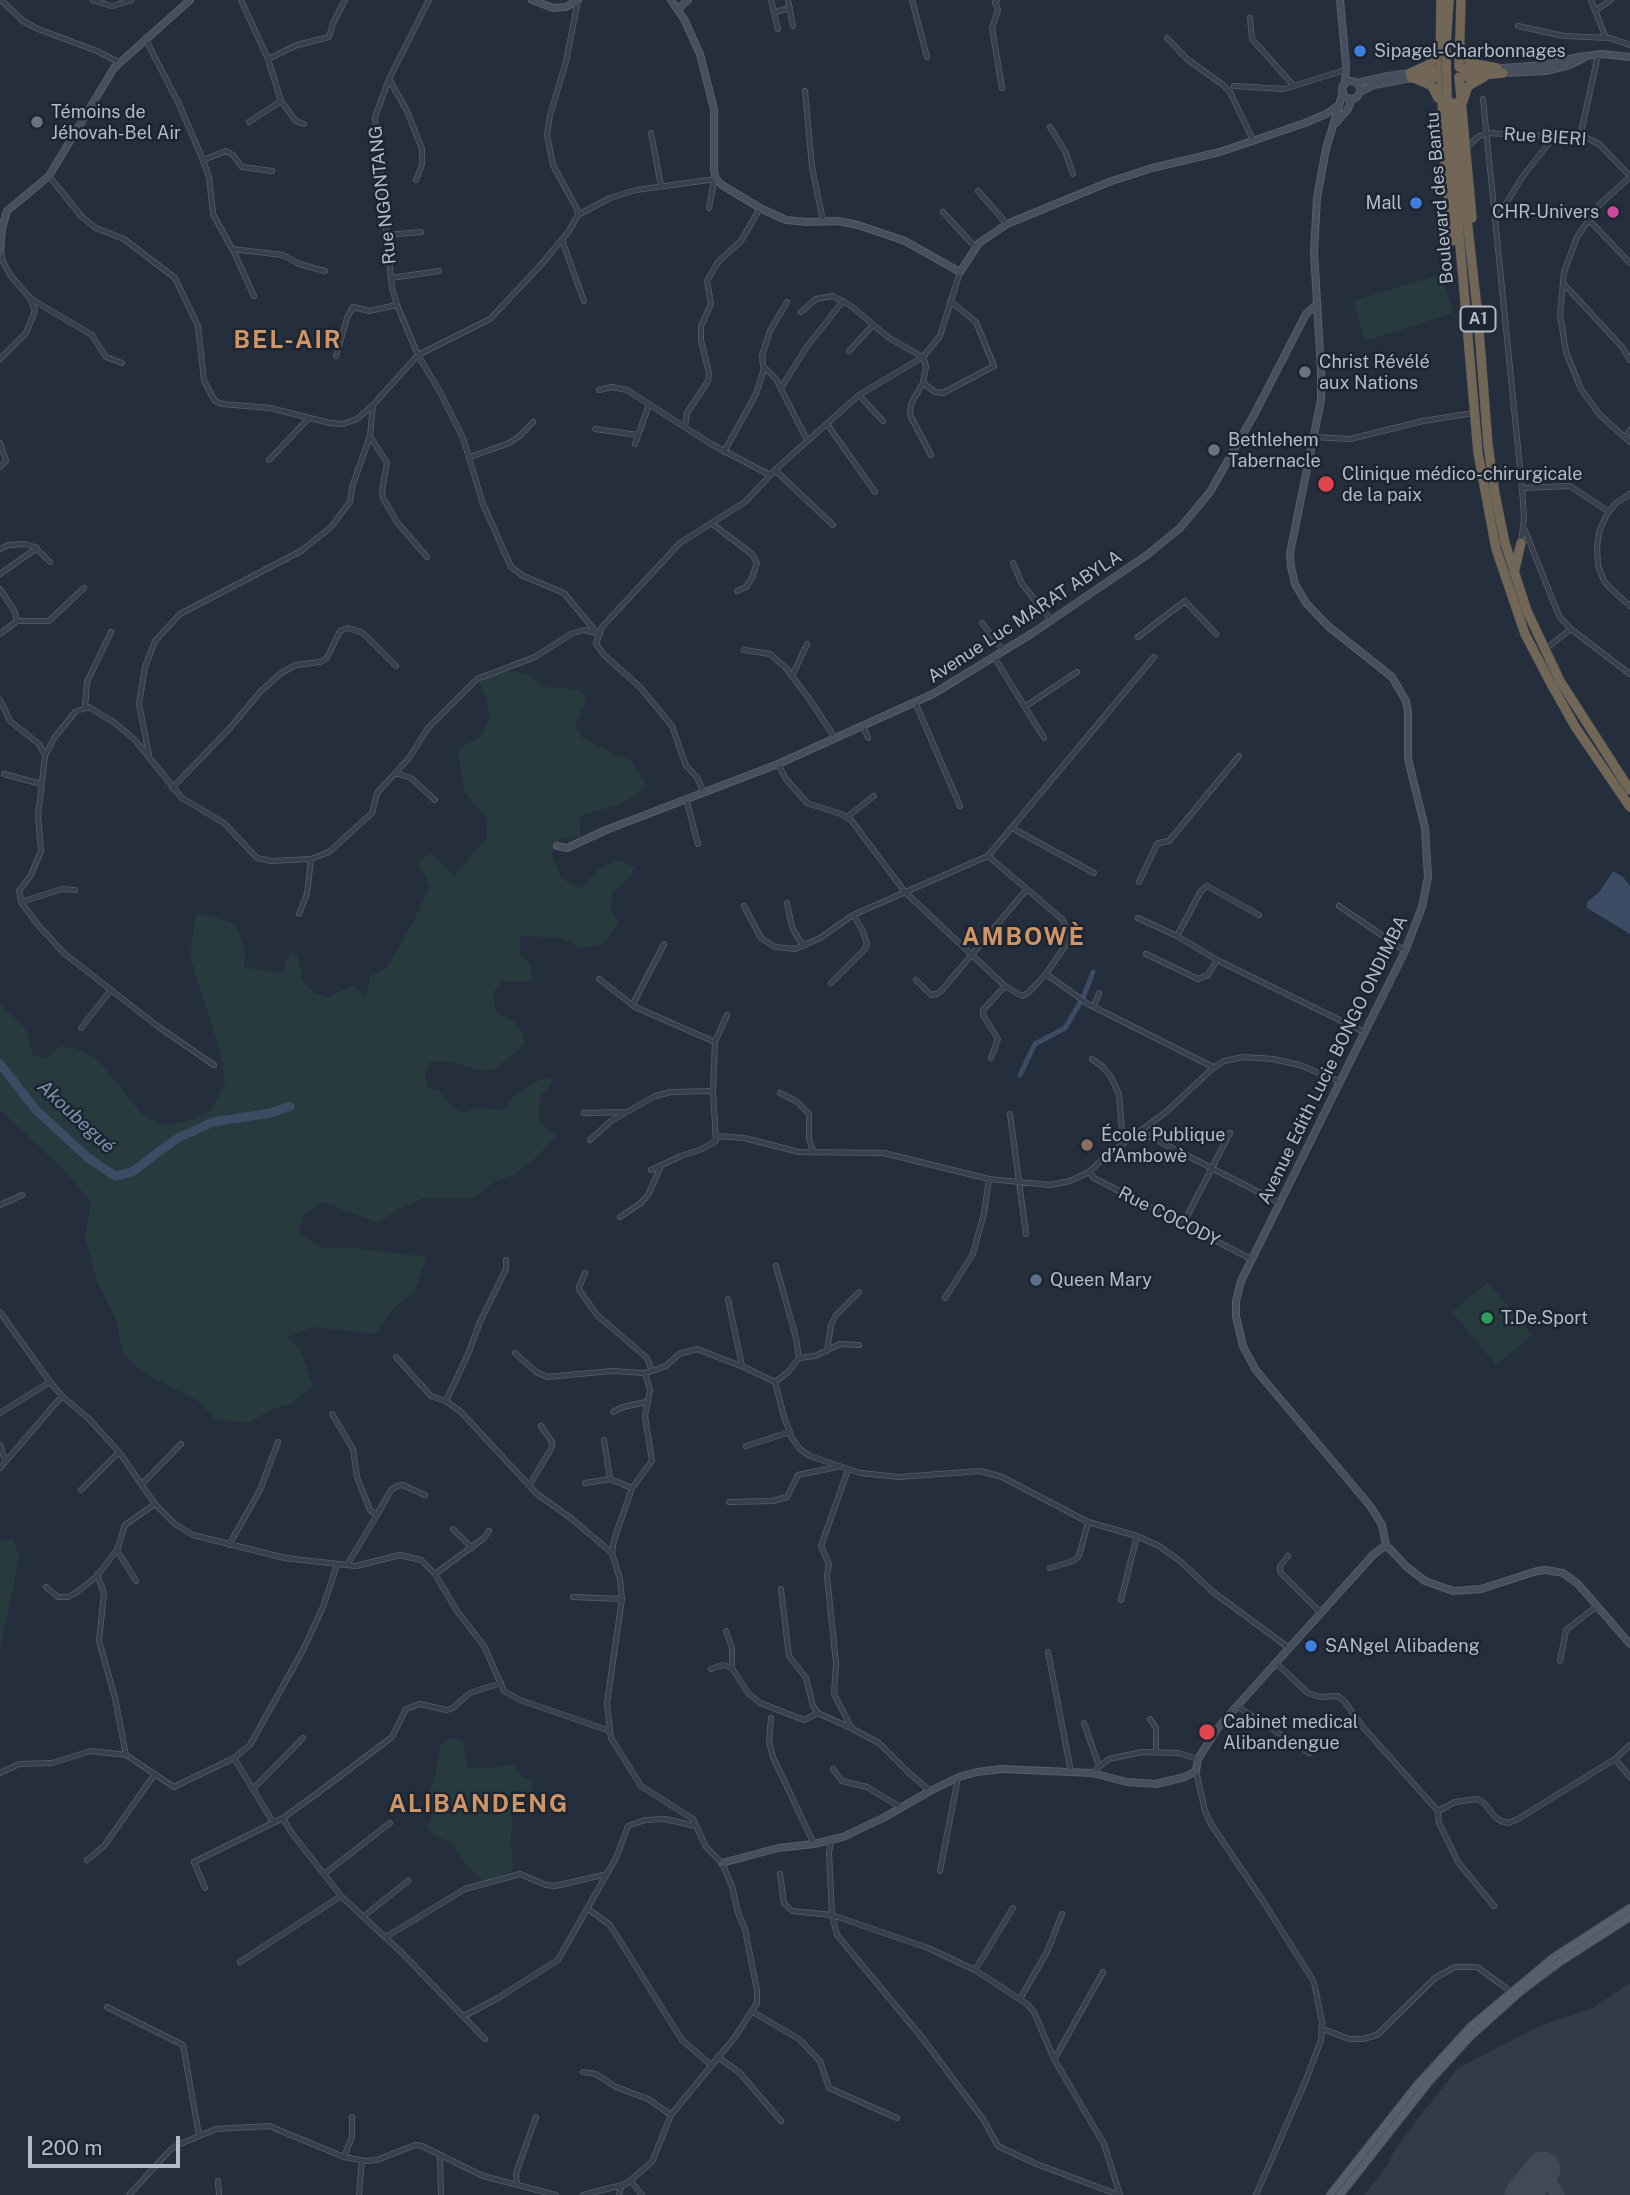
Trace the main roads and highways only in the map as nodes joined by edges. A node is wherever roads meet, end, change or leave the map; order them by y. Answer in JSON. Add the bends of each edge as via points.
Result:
{"nodes":[{"id":1,"x":1441,"y":0,"type":"edge"},
{"id":2,"x":1451,"y":0,"type":"edge"},
{"id":3,"x":1461,"y":0,"type":"edge"},
{"id":4,"x":1440,"y":22,"type":"junction"},
{"id":5,"x":1452,"y":48,"type":"junction"},
{"id":6,"x":1503,"y":71,"type":"junction"},
{"id":7,"x":1459,"y":72,"type":"junction"},
{"id":8,"x":1440,"y":73,"type":"junction"},
{"id":9,"x":1410,"y":75,"type":"junction"},
{"id":10,"x":1450,"y":94,"type":"junction"},
{"id":11,"x":1461,"y":110,"type":"junction"},
{"id":12,"x":1442,"y":114,"type":"junction"},
{"id":13,"x":1478,"y":317,"type":"junction"},
{"id":14,"x":1466,"y":318,"type":"junction"},
{"id":15,"x":1505,"y":543,"type":"junction"},
{"id":16,"x":1514,"y":575,"type":"junction"},
{"id":17,"x":1630,"y":790,"type":"edge"},
{"id":18,"x":1630,"y":807,"type":"edge"},
{"id":19,"x":1630,"y":1908,"type":"edge"},
{"id":20,"x":1630,"y":1917,"type":"edge"},
{"id":21,"x":1330,"y":2195,"type":"edge"},
{"id":22,"x":1340,"y":2195,"type":"edge"}],
"edges":[{"from":1,"to":4,"type":"highway"},
{"from":2,"to":5,"type":"highway"},
{"from":3,"to":5,"type":"highway"},
{"from":4,"to":8,"type":"highway"},
{"from":4,"to":9,"type":"highway","via":[[1433,60]]},
{"from":5,"to":6,"type":"highway","via":[[1476,64]]},
{"from":5,"to":7,"type":"highway"},
{"from":5,"to":10,"type":"highway"},
{"from":6,"to":7,"type":"highway"},
{"from":6,"to":11,"type":"highway","via":[[1472,82],[1464,92]]},
{"from":7,"to":8,"type":"highway","via":[[1450,82]]},
{"from":7,"to":8,"type":"highway","via":[[1448,62]]},
{"from":7,"to":11,"type":"highway"},
{"from":8,"to":9,"type":"highway"},
{"from":8,"to":12,"type":"highway"},
{"from":9,"to":12,"type":"highway","via":[[1435,89]]},
{"from":10,"to":13,"type":"highway","name":"Boulevard des Bantu","number":"A1"},
{"from":10,"to":14,"type":"highway","name":"Boulevard des Bantu","number":"A1"},
{"from":11,"to":13,"type":"highway"},
{"from":12,"to":14,"type":"highway","via":[[1452,229]]},
{"from":13,"to":15,"type":"highway","name":"Boulevard des Bantu","number":"A1","via":[[1490,461]]},
{"from":14,"to":18,"type":"highway","name":"Boulevard des Bantu","number":"A1","via":[[1490,527],[1506,585],[1560,701]]},
{"from":15,"to":16,"type":"highway","name":"Boulevard des Bantu","number":"A1"},
{"from":15,"to":16,"type":"highway","via":[[1515,548],[1521,543]]},
{"from":16,"to":17,"type":"highway","name":"Boulevard des Bantu","number":"A1","via":[[1530,619],[1574,706]]},
{"from":19,"to":21,"type":"main road","via":[[1570,1945],[1470,2027],[1423,2077]]},
{"from":20,"to":22,"type":"main road","via":[[1544,1973],[1469,2038]]}]}
